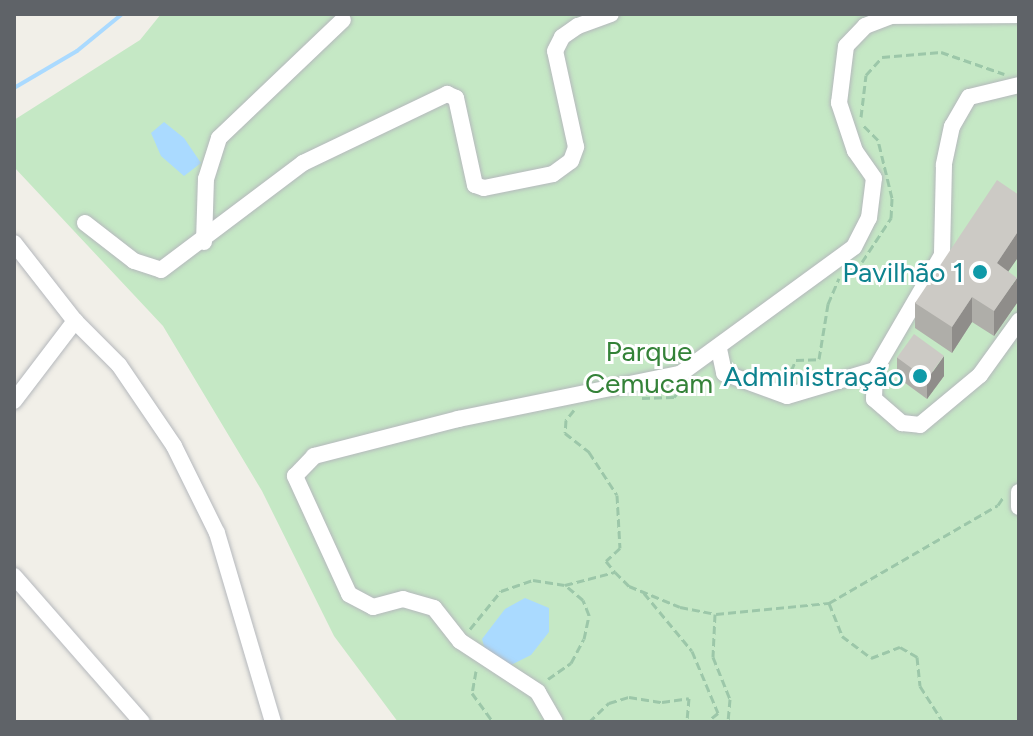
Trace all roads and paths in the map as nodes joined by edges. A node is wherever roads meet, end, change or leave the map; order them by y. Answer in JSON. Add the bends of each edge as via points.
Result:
{"nodes":[{"id":1,"x":611,"y":14,"type":"edge"},
{"id":2,"x":1019,"y":15,"type":"edge"},
{"id":3,"x":343,"y":20,"type":"dead end"},
{"id":4,"x":1019,"y":85,"type":"edge"},
{"id":5,"x":85,"y":223,"type":"dead end"},
{"id":6,"x":204,"y":242,"type":"junction"},
{"id":7,"x":14,"y":243,"type":"edge"},
{"id":8,"x":75,"y":321,"type":"junction"},
{"id":9,"x":1019,"y":321,"type":"edge"},
{"id":10,"x":719,"y":349,"type":"junction"},
{"id":11,"x":875,"y":370,"type":"junction"},
{"id":12,"x":689,"y":382,"type":"dead end"},
{"id":13,"x":638,"y":397,"type":"dead end"},
{"id":14,"x":14,"y":401,"type":"edge"},
{"id":15,"x":577,"y":407,"type":"dead end"},
{"id":16,"x":1016,"y":488,"type":"edge"},
{"id":17,"x":1019,"y":507,"type":"edge"},
{"id":18,"x":615,"y":572,"type":"junction"},
{"id":19,"x":14,"y":576,"type":"edge"},
{"id":20,"x":565,"y":585,"type":"junction"},
{"id":21,"x":641,"y":590,"type":"junction"},
{"id":22,"x":829,"y":603,"type":"junction"},
{"id":23,"x":714,"y":614,"type":"junction"},
{"id":24,"x":460,"y":641,"type":"junction"},
{"id":25,"x":477,"y":652,"type":"junction"},
{"id":26,"x":538,"y":692,"type":"junction"},
{"id":27,"x":142,"y":722,"type":"edge"},
{"id":28,"x":273,"y":722,"type":"edge"},
{"id":29,"x":493,"y":722,"type":"edge"},
{"id":30,"x":555,"y":722,"type":"edge"},
{"id":31,"x":589,"y":722,"type":"edge"},
{"id":32,"x":687,"y":722,"type":"edge"},
{"id":33,"x":707,"y":722,"type":"edge"},
{"id":34,"x":728,"y":722,"type":"edge"},
{"id":35,"x":943,"y":722,"type":"edge"}],
"edges":[{"from":1,"to":6,"type":"street","via":[[578,26],[562,37],[555,51],[576,147],[566,167],[479,187],[467,167],[456,98],[447,94],[303,163]]},
{"from":2,"to":10,"type":"street","via":[[891,16],[865,26],[846,46],[839,103],[855,151],[874,178],[869,218],[854,247]]},
{"from":3,"to":6,"type":"street","via":[[219,138],[206,179]]},
{"from":4,"to":11,"type":"street","via":[[969,97],[952,126],[944,165],[942,255]]},
{"from":5,"to":6,"type":"street","via":[[150,270],[174,265]]},
{"from":7,"to":8,"type":"street"},
{"from":8,"to":14,"type":"street"},
{"from":8,"to":28,"type":"street","via":[[139,391],[205,504]]},
{"from":9,"to":11,"type":"street","via":[[980,375],[920,425],[902,423],[874,399]]},
{"from":10,"to":11,"type":"street","via":[[724,373],[787,396]]},
{"from":10,"to":24,"type":"street","via":[[680,374],[458,419],[314,456],[295,476],[349,594],[373,607],[403,599],[434,608]]},
{"from":12,"to":13,"type":"path","via":[[674,397]]},
{"from":15,"to":18,"type":"path","via":[[566,420],[565,433],[589,452],[617,495],[620,548],[606,561]]},
{"from":16,"to":17,"type":"street"},
{"from":16,"to":22,"type":"path","via":[[998,505]]},
{"from":18,"to":20,"type":"path"},
{"from":18,"to":21,"type":"path"},
{"from":19,"to":27,"type":"street"},
{"from":20,"to":24,"type":"path","via":[[533,580],[501,591]]},
{"from":20,"to":26,"type":"path","via":[[583,600],[589,615],[584,639],[571,663]]},
{"from":21,"to":23,"type":"path"},
{"from":21,"to":33,"type":"path","via":[[692,651],[718,713]]},
{"from":22,"to":23,"type":"path"},
{"from":22,"to":35,"type":"path","via":[[842,636],[871,658],[900,647],[917,657],[920,686]]},
{"from":23,"to":34,"type":"path","via":[[713,657],[730,699]]},
{"from":24,"to":25,"type":"street"},
{"from":25,"to":26,"type":"street"},
{"from":25,"to":29,"type":"path","via":[[472,693]]},
{"from":26,"to":30,"type":"street"},
{"from":31,"to":32,"type":"path","via":[[609,703],[629,697],[662,702],[689,698]]}]}
